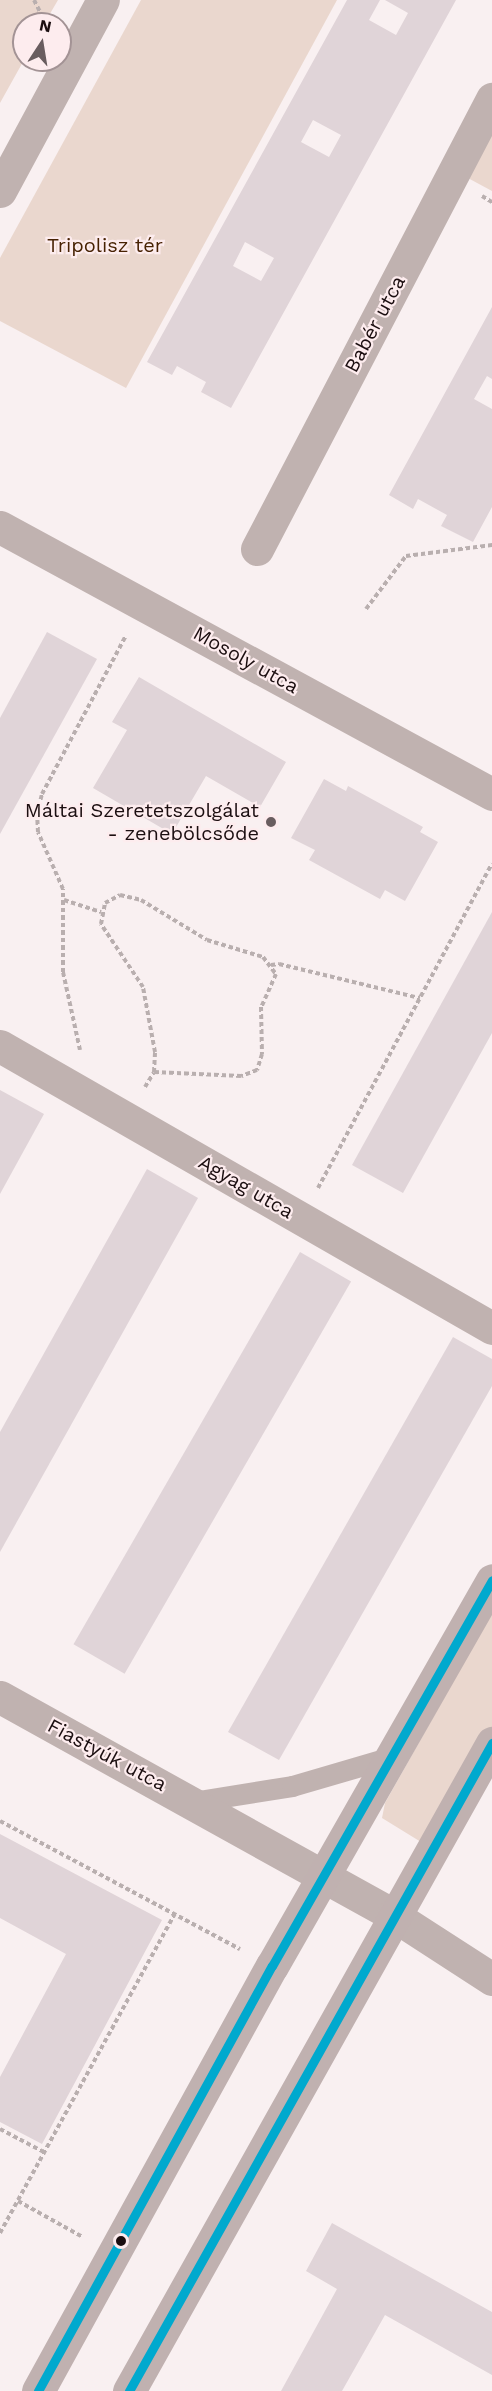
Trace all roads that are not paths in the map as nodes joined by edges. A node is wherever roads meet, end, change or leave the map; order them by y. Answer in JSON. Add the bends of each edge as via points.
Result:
{"nodes":[{"id":1,"x":102,"y":0,"type":"edge"},
{"id":2,"x":492,"y":99,"type":"edge"},
{"id":3,"x":0,"y":191,"type":"edge"},
{"id":4,"x":0,"y":527,"type":"edge"},
{"id":5,"x":257,"y":549,"type":"dead end"},
{"id":6,"x":492,"y":794,"type":"edge"},
{"id":7,"x":0,"y":1046,"type":"edge"},
{"id":8,"x":492,"y":1328,"type":"edge"},
{"id":9,"x":492,"y":1580,"type":"edge"},
{"id":10,"x":0,"y":1698,"type":"edge"},
{"id":11,"x":492,"y":1743,"type":"edge"},
{"id":12,"x":391,"y":1757,"type":"junction"},
{"id":13,"x":192,"y":1802,"type":"junction"},
{"id":14,"x":322,"y":1878,"type":"junction"},
{"id":15,"x":393,"y":1915,"type":"junction"},
{"id":16,"x":492,"y":1978,"type":"edge"},
{"id":17,"x":38,"y":2391,"type":"edge"},
{"id":18,"x":129,"y":2391,"type":"edge"}],
"edges":[{"from":1,"to":3,"type":"street"},
{"from":2,"to":5,"type":"street","name":"Babér utca"},
{"from":4,"to":6,"type":"street","name":"Mosoly utca"},
{"from":7,"to":8,"type":"street","name":"Agyag utca"},
{"from":9,"to":12,"type":"street"},
{"from":10,"to":13,"type":"street","name":"Fiastyúk utca"},
{"from":11,"to":15,"type":"street"},
{"from":12,"to":13,"type":"lane","via":[[292,1786]]},
{"from":12,"to":14,"type":"street"},
{"from":13,"to":14,"type":"street","name":"Fiastyúk utca"},
{"from":14,"to":15,"type":"street","name":"Fiastyúk utca"},
{"from":14,"to":17,"type":"street"},
{"from":15,"to":16,"type":"street","name":"Fiastyúk utca"},
{"from":15,"to":18,"type":"street"}]}
